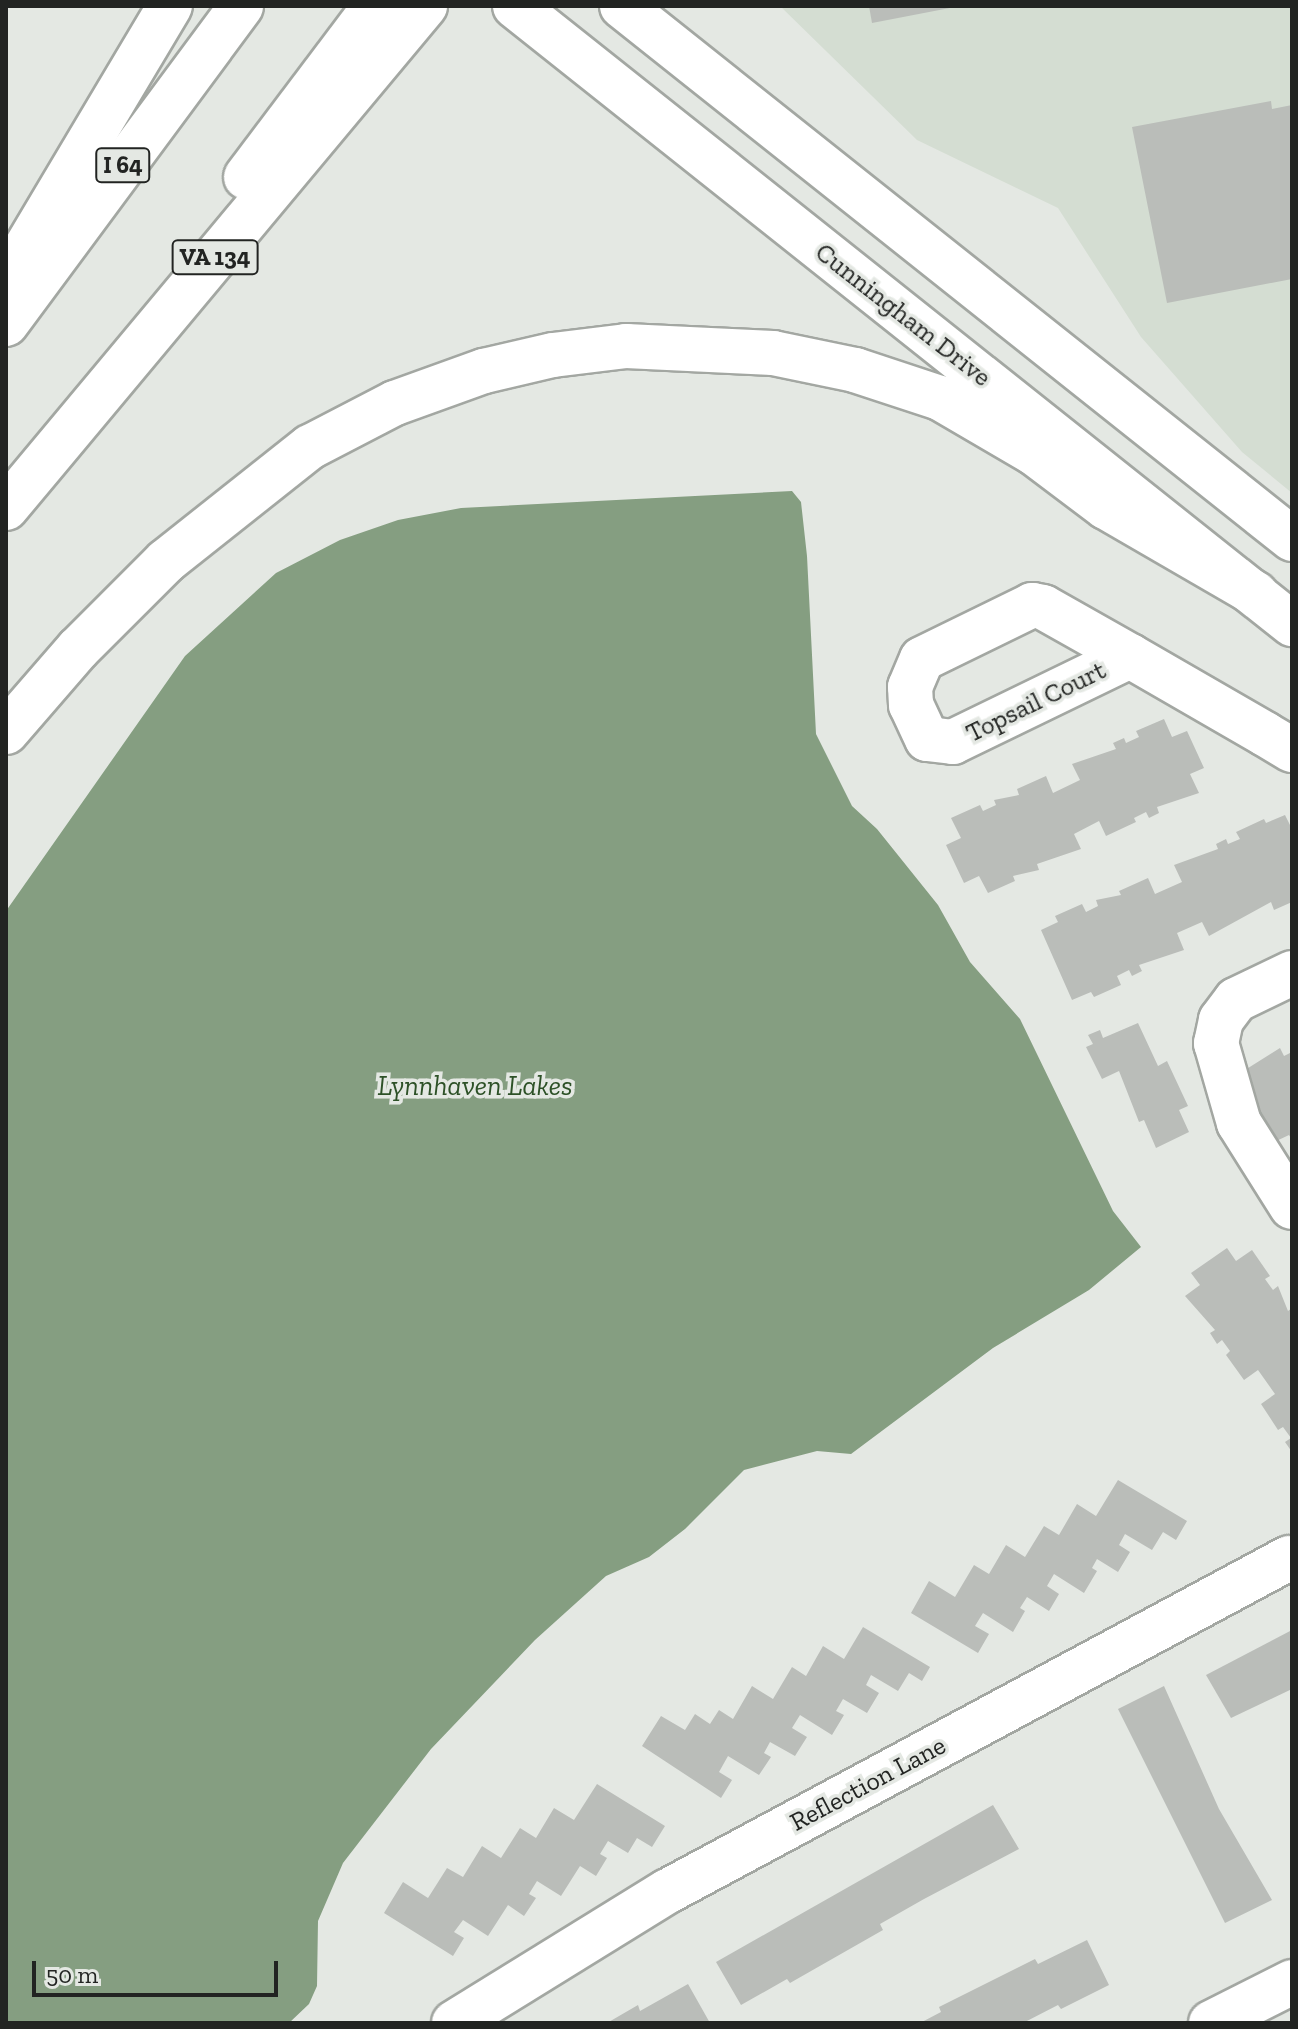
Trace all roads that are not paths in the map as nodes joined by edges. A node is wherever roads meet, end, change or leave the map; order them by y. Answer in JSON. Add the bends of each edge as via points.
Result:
{"nodes":[{"id":1,"x":170,"y":6,"type":"edge"},
{"id":2,"x":241,"y":6,"type":"edge"},
{"id":3,"x":375,"y":6,"type":"edge"},
{"id":4,"x":425,"y":6,"type":"edge"},
{"id":5,"x":515,"y":6,"type":"edge"},
{"id":6,"x":622,"y":6,"type":"edge"},
{"id":7,"x":6,"y":281,"type":"edge"},
{"id":8,"x":6,"y":324,"type":"edge"},
{"id":9,"x":6,"y":495,"type":"edge"},
{"id":10,"x":6,"y":508,"type":"edge"},
{"id":11,"x":1292,"y":539,"type":"edge"},
{"id":12,"x":1256,"y":594,"type":"junction"},
{"id":13,"x":1292,"y":624,"type":"edge"},
{"id":14,"x":1130,"y":656,"type":"dead end"},
{"id":15,"x":6,"y":732,"type":"edge"},
{"id":16,"x":1292,"y":750,"type":"edge"},
{"id":17,"x":1292,"y":973,"type":"edge"},
{"id":18,"x":1292,"y":1207,"type":"edge"},
{"id":19,"x":1289,"y":1558,"type":"dead end"},
{"id":20,"x":1292,"y":1982,"type":"edge"},
{"id":21,"x":454,"y":2023,"type":"edge"},
{"id":22,"x":1211,"y":2023,"type":"edge"}],
"edges":[{"from":1,"to":7,"type":"main road"},
{"from":2,"to":8,"type":"main road","number":"I 64"},
{"from":3,"to":9,"type":"main road"},
{"from":4,"to":10,"type":"main road","number":"VA 134"},
{"from":5,"to":12,"type":"main road","name":"Cunningham Drive"},
{"from":6,"to":11,"type":"main road"},
{"from":12,"to":13,"type":"main road","name":"Cunningham Drive"},
{"from":12,"to":15,"type":"main road","via":[[1106,507],[1034,453],[940,398],[855,370],[773,353],[626,346],[484,371],[395,403],[310,447],[166,561],[78,649]]},
{"from":14,"to":16,"type":"main road","name":"Topsail Court"},
{"from":17,"to":18,"type":"main road","via":[[1236,1000],[1221,1020],[1216,1043],[1239,1123]]},
{"from":19,"to":21,"type":"main road","name":"Reflection Lane","via":[[668,1891]]},
{"from":20,"to":22,"type":"main road"}]}
